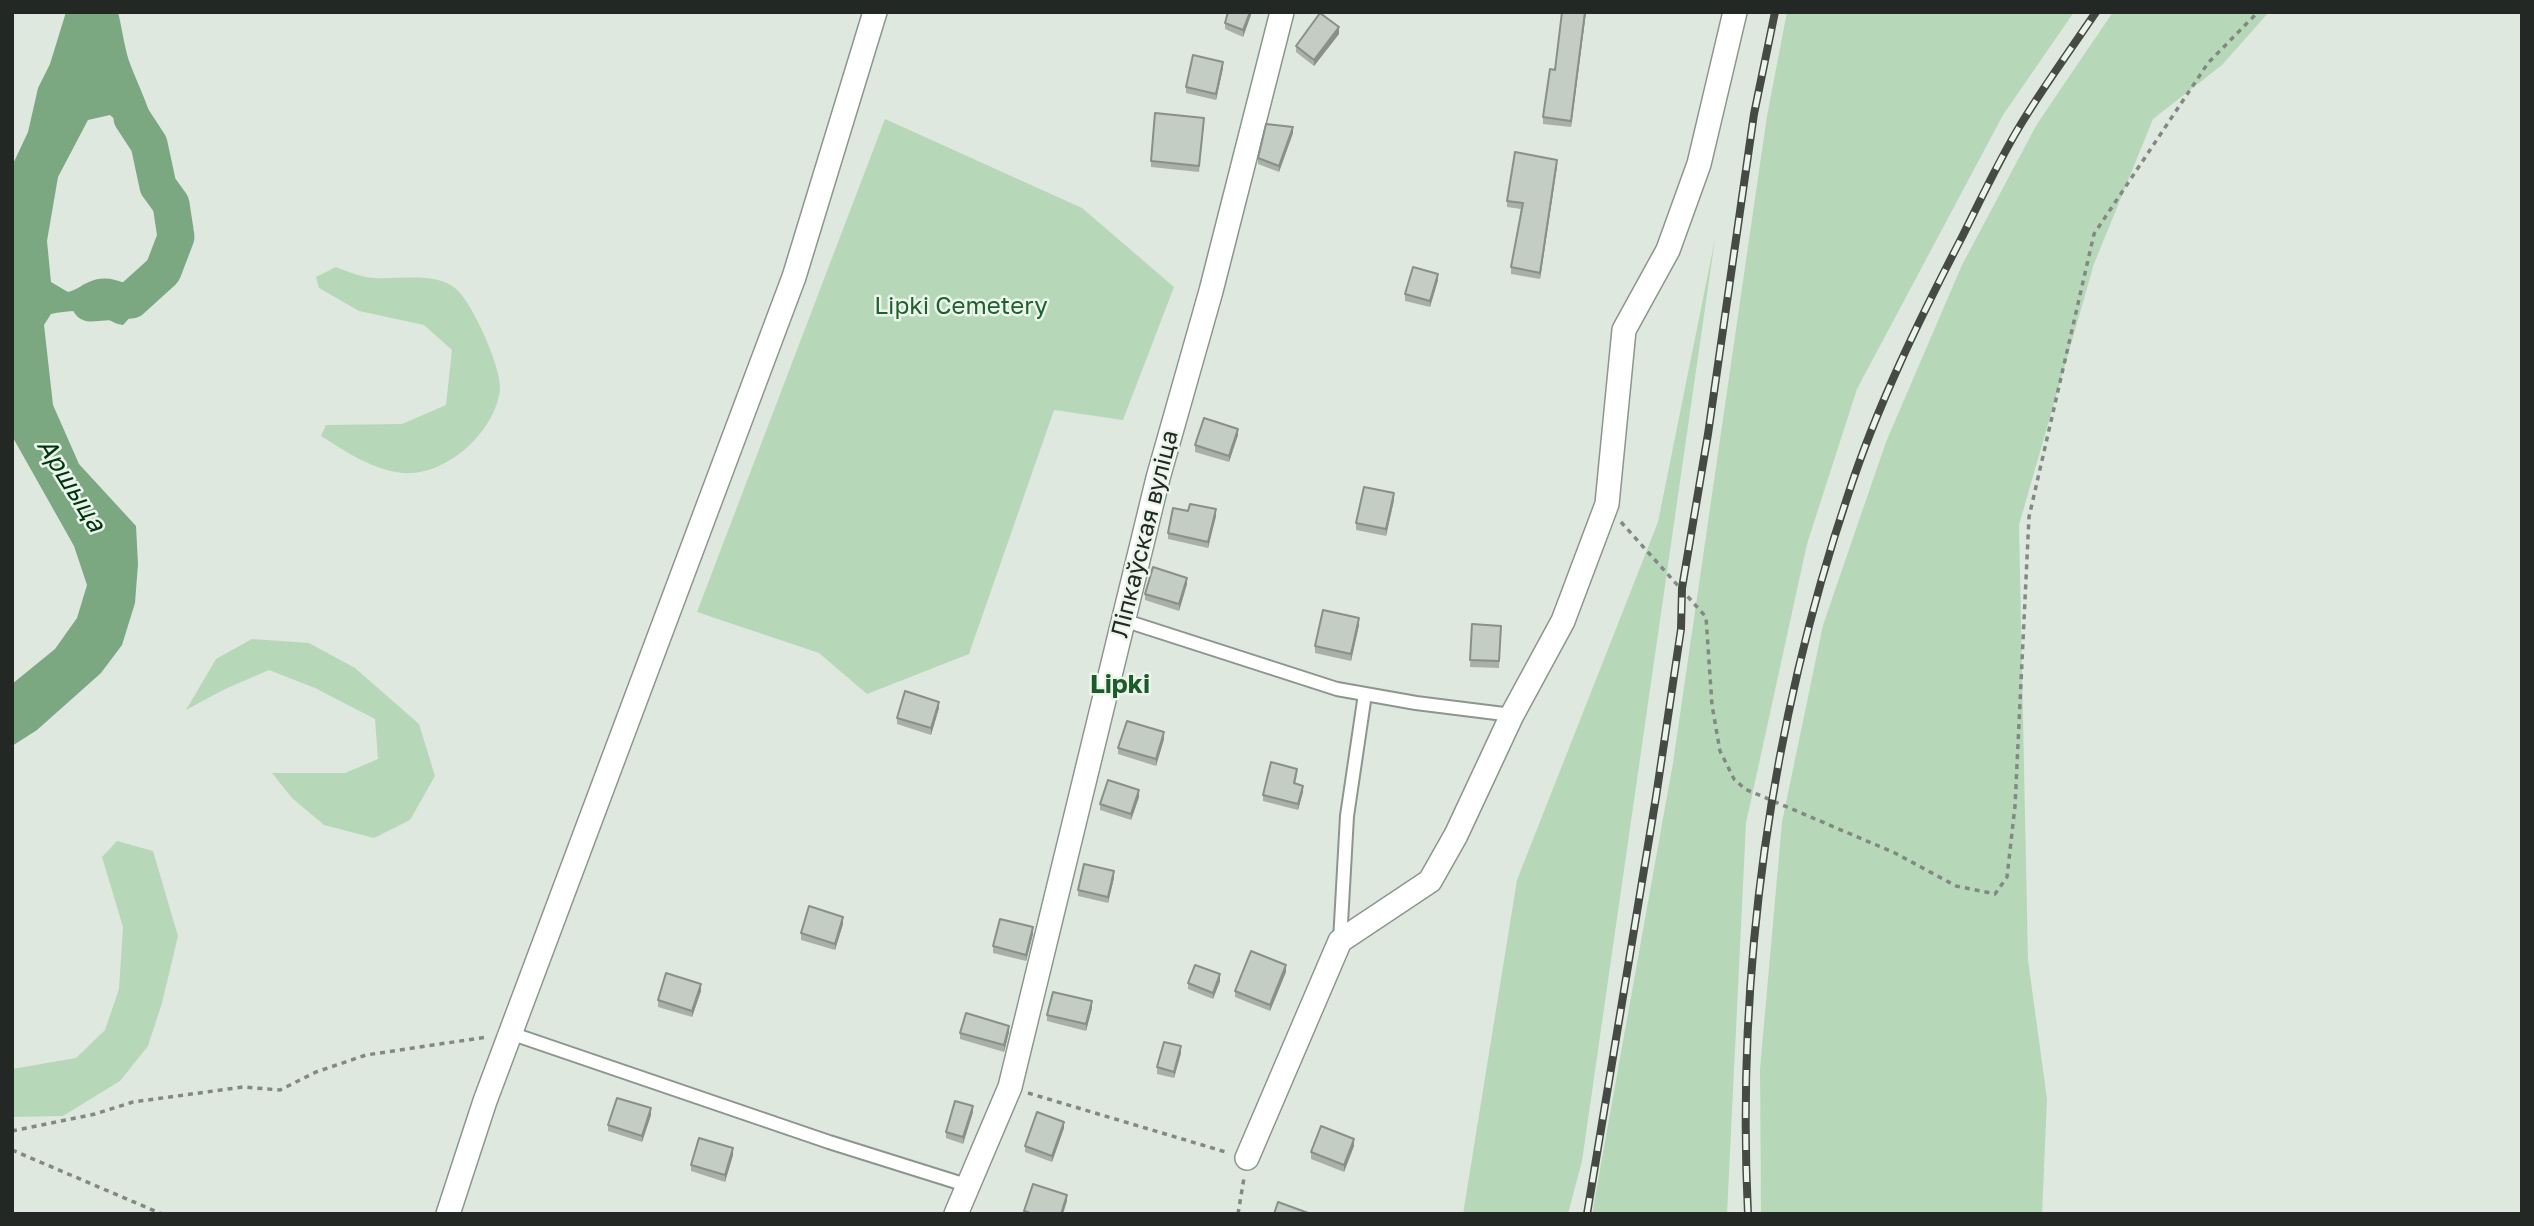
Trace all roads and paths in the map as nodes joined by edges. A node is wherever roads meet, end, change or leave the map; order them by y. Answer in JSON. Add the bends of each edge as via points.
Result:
{"nodes":[{"id":1,"x":875,"y":12,"type":"edge"},
{"id":2,"x":1282,"y":12,"type":"edge"},
{"id":3,"x":1735,"y":12,"type":"edge"},
{"id":4,"x":2258,"y":12,"type":"edge"},
{"id":5,"x":12,"y":87,"type":"edge"},
{"id":6,"x":12,"y":110,"type":"edge"},
{"id":7,"x":1607,"y":504,"type":"junction"},
{"id":8,"x":1123,"y":621,"type":"junction"},
{"id":9,"x":1365,"y":694,"type":"junction"},
{"id":10,"x":1512,"y":715,"type":"junction"},
{"id":11,"x":1340,"y":942,"type":"junction"},
{"id":12,"x":510,"y":1033,"type":"junction"},
{"id":13,"x":1010,"y":1087,"type":"junction"},
{"id":14,"x":12,"y":1131,"type":"edge"},
{"id":15,"x":12,"y":1150,"type":"edge"},
{"id":16,"x":1247,"y":1158,"type":"junction"},
{"id":17,"x":966,"y":1185,"type":"junction"},
{"id":18,"x":162,"y":1214,"type":"edge"},
{"id":19,"x":448,"y":1214,"type":"edge"},
{"id":20,"x":956,"y":1214,"type":"edge"},
{"id":21,"x":1238,"y":1214,"type":"edge"}],
"edges":[{"from":1,"to":12,"type":"street","via":[[794,276]]},
{"from":2,"to":8,"type":"street","name":"Ліпкаўская вуліца"},
{"from":3,"to":7,"type":"street","via":[[1699,164],[1668,250],[1624,330]]},
{"from":4,"to":7,"type":"path","via":[[2208,63],[2094,234],[2029,517],[2015,806],[2007,877],[1995,894],[1956,886],[1895,853],[1745,789],[1734,779],[1720,751],[1712,705],[1706,617]]},
{"from":5,"to":6,"type":"path"},
{"from":7,"to":10,"type":"street","via":[[1563,621]]},
{"from":8,"to":9,"type":"lane"},
{"from":8,"to":13,"type":"street","name":"Ліпкаўская вуліца"},
{"from":9,"to":10,"type":"lane"},
{"from":9,"to":11,"type":"lane","via":[[1347,816]]},
{"from":10,"to":11,"type":"street","via":[[1430,881]]},
{"from":11,"to":16,"type":"street"},
{"from":12,"to":14,"type":"path","via":[[366,1055],[280,1090],[243,1087],[133,1102]]},
{"from":12,"to":17,"type":"lane"},
{"from":12,"to":19,"type":"street"},
{"from":13,"to":16,"type":"path"},
{"from":13,"to":17,"type":"street","name":"Ліпкаўская вуліца"},
{"from":15,"to":18,"type":"path"},
{"from":16,"to":21,"type":"path"},
{"from":17,"to":20,"type":"street","name":"Ліпкаўская вуліца"}]}
